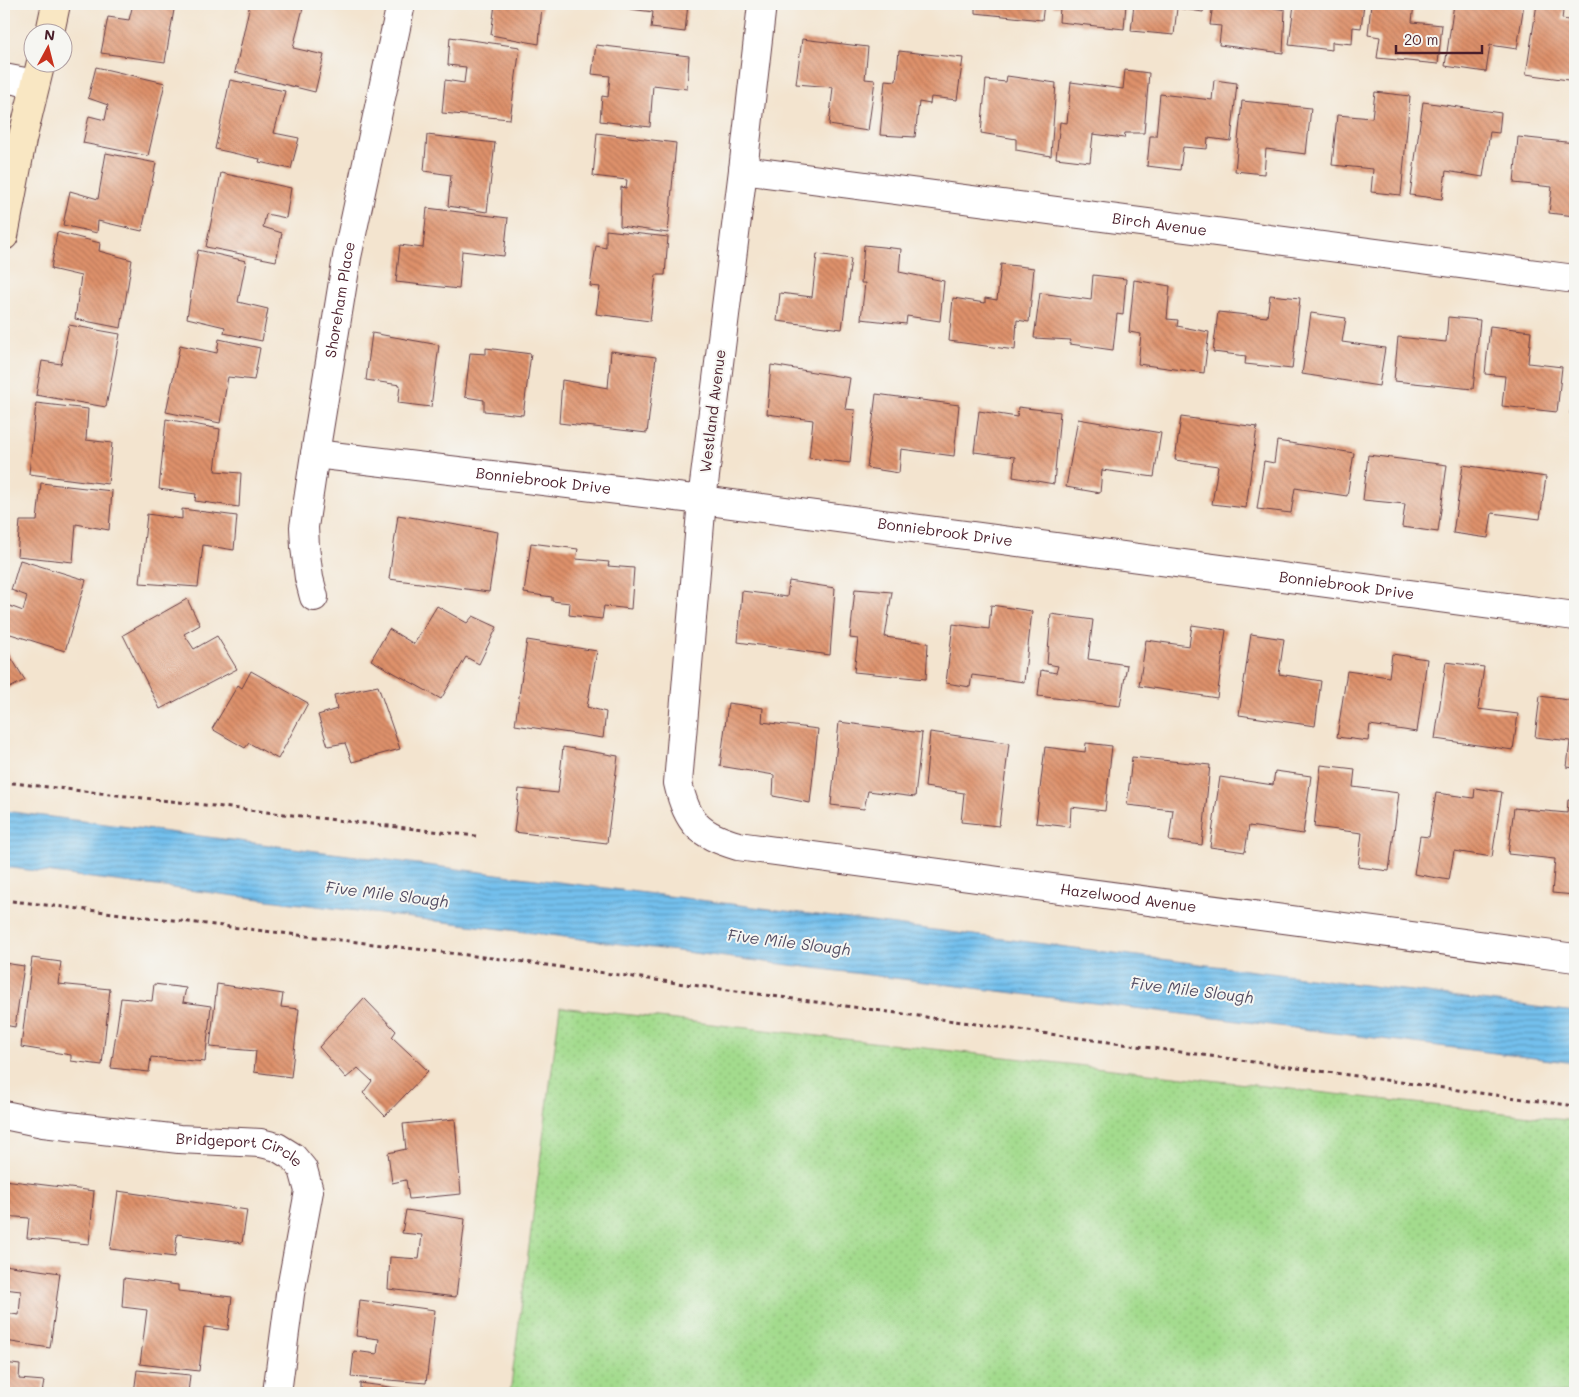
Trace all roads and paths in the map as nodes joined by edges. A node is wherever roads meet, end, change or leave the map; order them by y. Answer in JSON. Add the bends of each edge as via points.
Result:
{"nodes":[{"id":1,"x":56,"y":4,"type":"edge"},
{"id":2,"x":401,"y":4,"type":"edge"},
{"id":3,"x":762,"y":4,"type":"edge"},
{"id":4,"x":52,"y":22,"type":"edge"},
{"id":5,"x":38,"y":73,"type":"edge"},
{"id":6,"x":4,"y":78,"type":"edge"},
{"id":7,"x":744,"y":170,"type":"junction"},
{"id":8,"x":4,"y":236,"type":"edge"},
{"id":9,"x":1575,"y":279,"type":"edge"},
{"id":10,"x":315,"y":454,"type":"junction"},
{"id":11,"x":702,"y":500,"type":"junction"},
{"id":12,"x":314,"y":597,"type":"dead end"},
{"id":13,"x":1575,"y":616,"type":"edge"},
{"id":14,"x":4,"y":782,"type":"edge"},
{"id":15,"x":690,"y":817,"type":"joint"},
{"id":16,"x":476,"y":836,"type":"dead end"},
{"id":17,"x":4,"y":900,"type":"edge"},
{"id":18,"x":1575,"y":958,"type":"edge"},
{"id":19,"x":1575,"y":1106,"type":"edge"},
{"id":20,"x":4,"y":1115,"type":"edge"},
{"id":21,"x":277,"y":1393,"type":"edge"}],
"edges":[{"from":1,"to":4,"type":"street"},
{"from":2,"to":10,"type":"street","name":"Shoreham Place","via":[[347,257]]},
{"from":3,"to":7,"type":"street","name":"Westland Avenue"},
{"from":5,"to":6,"type":"street"},
{"from":5,"to":8,"type":"street"},
{"from":7,"to":9,"type":"street","name":"Birch Avenue"},
{"from":7,"to":11,"type":"street","name":"Westland Avenue"},
{"from":10,"to":11,"type":"street","name":"Bonniebrook Drive"},
{"from":10,"to":12,"type":"street","name":"Shoreham Place","via":[[304,527]]},
{"from":11,"to":13,"type":"street","name":"Bonniebrook Drive"},
{"from":11,"to":15,"type":"street","name":"Westland Avenue","via":[[678,782]]},
{"from":14,"to":16,"type":"path"},
{"from":15,"to":18,"type":"street","name":"Hazelwood Avenue","via":[[717,840],[738,846]]},
{"from":17,"to":19,"type":"path","via":[[527,962]]},
{"from":20,"to":21,"type":"street","name":"Bridgeport Circle","via":[[42,1123],[179,1139],[261,1143],[277,1147],[293,1157],[302,1169],[309,1191],[290,1294]]}]}
